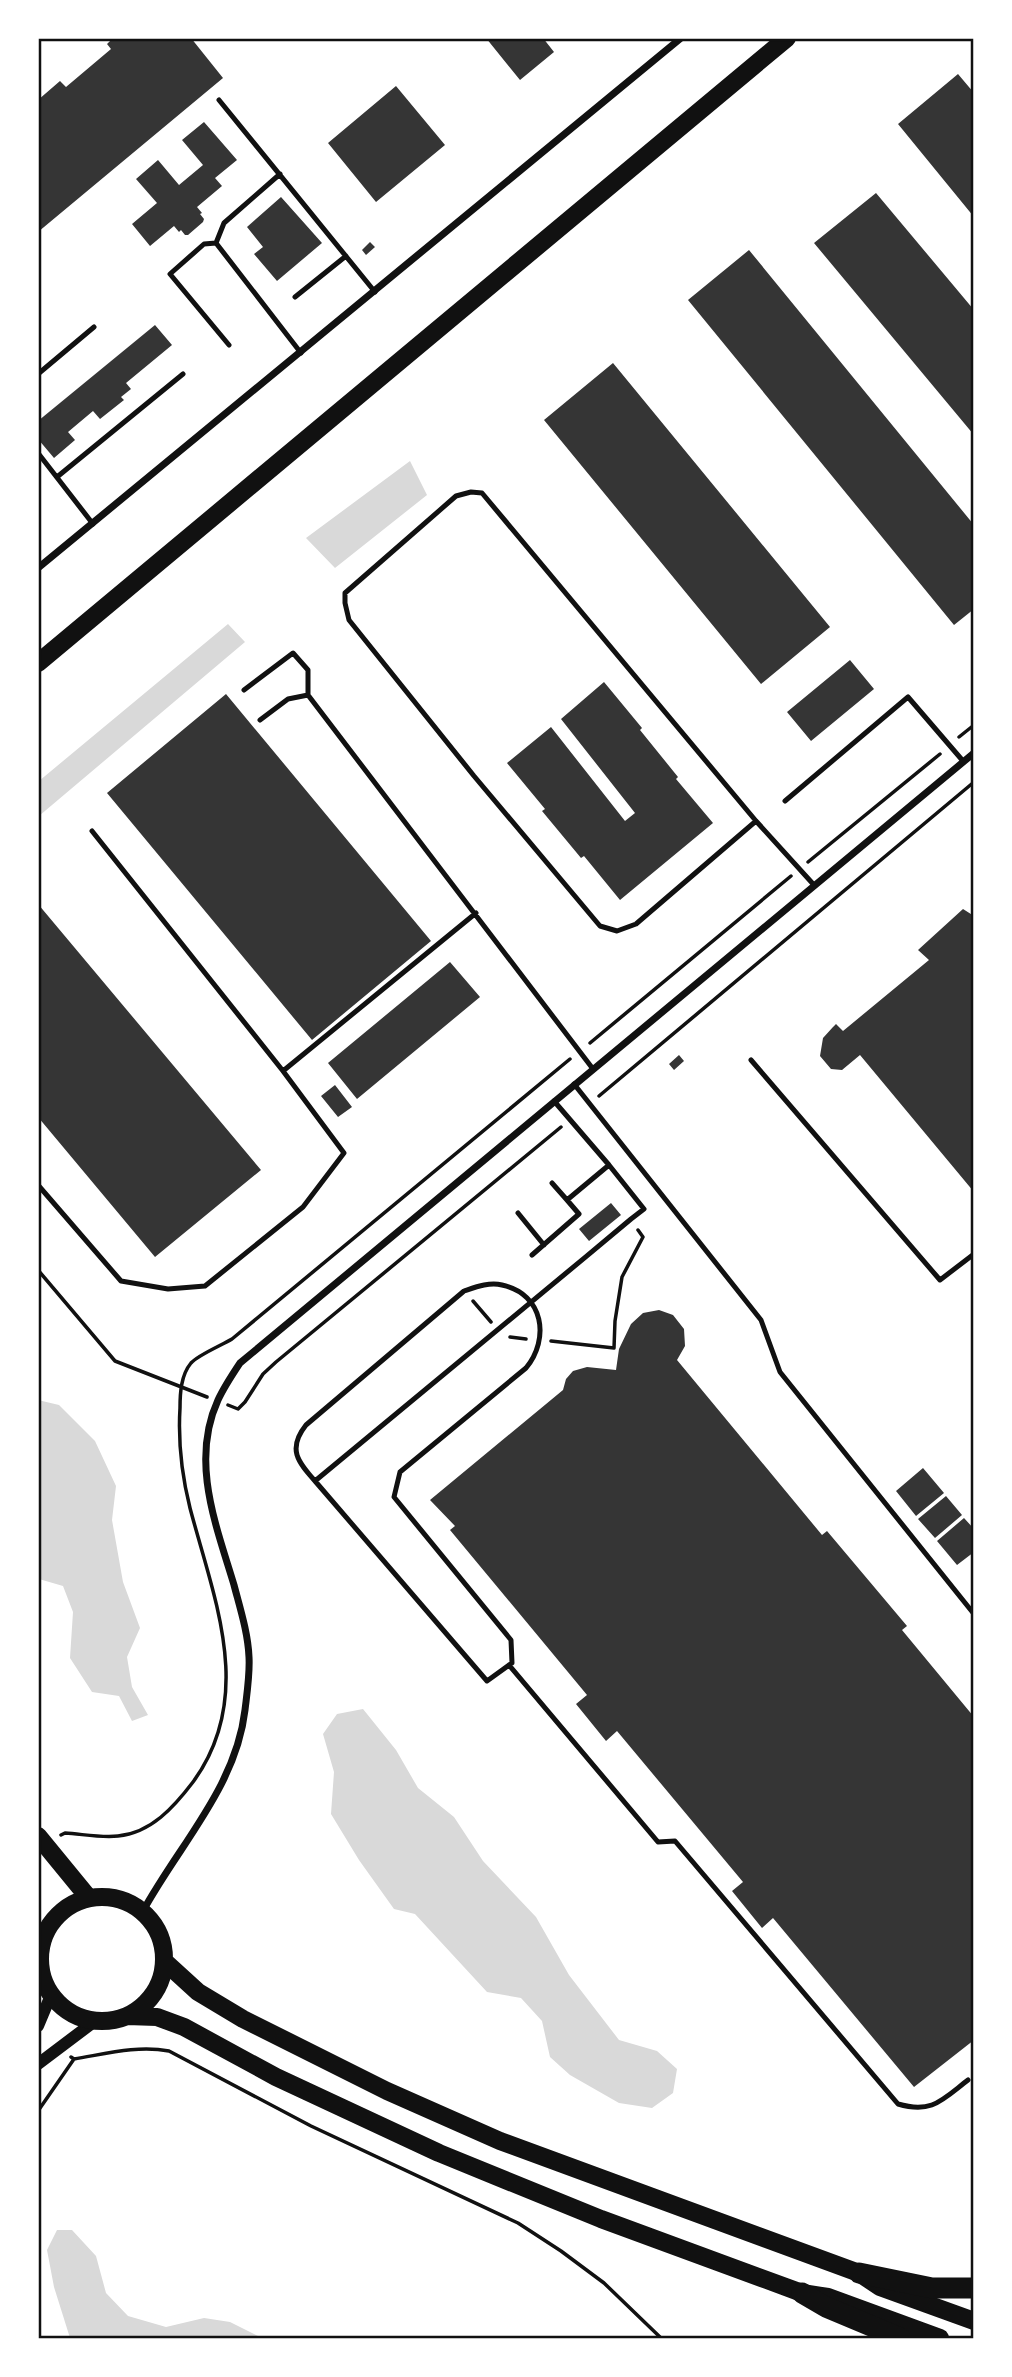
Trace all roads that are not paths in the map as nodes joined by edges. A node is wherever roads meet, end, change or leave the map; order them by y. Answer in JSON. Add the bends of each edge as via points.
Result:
{"nodes":[{"id":1,"x":681,"y":38,"type":"edge"},
{"id":2,"x":787,"y":38,"type":"edge"},
{"id":3,"x":219,"y":100,"type":"dead end"},
{"id":4,"x":280,"y":174,"type":"junction"},
{"id":5,"x":216,"y":243,"type":"junction"},
{"id":6,"x":346,"y":256,"type":"junction"},
{"id":7,"x":375,"y":292,"type":"junction"},
{"id":8,"x":295,"y":297,"type":"dead end"},
{"id":9,"x":94,"y":327,"type":"dead end"},
{"id":10,"x":229,"y":345,"type":"dead end"},
{"id":11,"x":301,"y":354,"type":"junction"},
{"id":12,"x":38,"y":374,"type":"edge"},
{"id":13,"x":183,"y":374,"type":"dead end"},
{"id":14,"x":38,"y":453,"type":"edge"},
{"id":15,"x":57,"y":477,"type":"junction"},
{"id":16,"x":93,"y":524,"type":"junction"},
{"id":17,"x":38,"y":568,"type":"edge"},
{"id":18,"x":38,"y":663,"type":"edge"},
{"id":19,"x":244,"y":690,"type":"dead end"},
{"id":20,"x":308,"y":695,"type":"junction"},
{"id":21,"x":260,"y":720,"type":"dead end"},
{"id":22,"x":974,"y":753,"type":"edge"},
{"id":23,"x":963,"y":761,"type":"junction"},
{"id":24,"x":785,"y":801,"type":"dead end"},
{"id":25,"x":756,"y":821,"type":"junction"},
{"id":26,"x":92,"y":831,"type":"dead end"},
{"id":27,"x":814,"y":885,"type":"junction"},
{"id":28,"x":476,"y":913,"type":"junction"},
{"id":29,"x":751,"y":1060,"type":"dead end"},
{"id":30,"x":593,"y":1069,"type":"junction"},
{"id":31,"x":282,"y":1071,"type":"junction"},
{"id":32,"x":574,"y":1084,"type":"junction"},
{"id":33,"x":554,"y":1101,"type":"junction"},
{"id":34,"x":609,"y":1165,"type":"junction"},
{"id":35,"x":552,"y":1183,"type":"dead end"},
{"id":36,"x":38,"y":1185,"type":"edge"},
{"id":37,"x":567,"y":1200,"type":"junction"},
{"id":38,"x":517,"y":1213,"type":"dead end"},
{"id":39,"x":544,"y":1245,"type":"junction"},
{"id":40,"x":974,"y":1254,"type":"edge"},
{"id":41,"x":533,"y":1255,"type":"dead end"},
{"id":42,"x":531,"y":1302,"type":"junction"},
{"id":43,"x":315,"y":1481,"type":"junction"},
{"id":44,"x":974,"y":1614,"type":"edge"},
{"id":45,"x":509,"y":1665,"type":"junction"},
{"id":46,"x":42,"y":1841,"type":"edge"},
{"id":47,"x":88,"y":1897,"type":"junction"},
{"id":48,"x":143,"y":1911,"type":"junction"},
{"id":49,"x":42,"y":1922,"type":"edge"},
{"id":50,"x":164,"y":1962,"type":"junction"},
{"id":51,"x":51,"y":1995,"type":"junction"},
{"id":52,"x":127,"y":2016,"type":"junction"},
{"id":53,"x":95,"y":2021,"type":"junction"},
{"id":54,"x":38,"y":2026,"type":"edge"},
{"id":55,"x":38,"y":2064,"type":"edge"},
{"id":56,"x":968,"y":2080,"type":"dead end"},
{"id":57,"x":859,"y":2273,"type":"junction"},
{"id":58,"x":974,"y":2288,"type":"edge"},
{"id":59,"x":802,"y":2293,"type":"junction"},
{"id":60,"x":974,"y":2321,"type":"edge"},
{"id":61,"x":900,"y":2339,"type":"edge"},
{"id":62,"x":940,"y":2339,"type":"edge"}],
"edges":[{"from":1,"to":7,"type":"street"},
{"from":2,"to":18,"type":"main road"},
{"from":3,"to":4,"type":"lane"},
{"from":4,"to":5,"type":"lane","via":[[224,223]]},
{"from":4,"to":6,"type":"lane"},
{"from":5,"to":10,"type":"lane","via":[[204,244],[170,274]]},
{"from":5,"to":11,"type":"lane"},
{"from":6,"to":7,"type":"lane"},
{"from":6,"to":8,"type":"lane"},
{"from":7,"to":11,"type":"street"},
{"from":9,"to":12,"type":"lane"},
{"from":11,"to":16,"type":"street"},
{"from":13,"to":15,"type":"lane"},
{"from":14,"to":15,"type":"lane"},
{"from":15,"to":16,"type":"lane"},
{"from":16,"to":17,"type":"street"},
{"from":19,"to":20,"type":"lane","via":[[293,653],[308,670]]},
{"from":20,"to":21,"type":"lane","via":[[288,699]]},
{"from":20,"to":28,"type":"lane"},
{"from":22,"to":23,"type":"street"},
{"from":23,"to":24,"type":"lane","via":[[908,697]]},
{"from":23,"to":27,"type":"street"},
{"from":25,"to":25,"type":"lane","via":[[636,924],[617,931],[600,926],[349,620],[345,593],[456,496],[482,493]]},
{"from":25,"to":27,"type":"lane"},
{"from":26,"to":31,"type":"lane"},
{"from":27,"to":30,"type":"street"},
{"from":28,"to":30,"type":"lane"},
{"from":28,"to":31,"type":"lane"},
{"from":29,"to":40,"type":"lane","via":[[940,1280]]},
{"from":30,"to":32,"type":"street"},
{"from":31,"to":36,"type":"lane","via":[[344,1153],[303,1207],[205,1286],[168,1289],[121,1281]]},
{"from":32,"to":33,"type":"street"},
{"from":32,"to":44,"type":"lane","via":[[761,1320],[780,1372]]},
{"from":33,"to":34,"type":"lane"},
{"from":33,"to":48,"type":"street","via":[[240,1363],[217,1401],[205,1454],[206,1487],[241,1609],[249,1657],[245,1713],[235,1756],[211,1806]]},
{"from":34,"to":37,"type":"lane"},
{"from":34,"to":42,"type":"lane","via":[[643,1209]]},
{"from":35,"to":37,"type":"lane"},
{"from":37,"to":39,"type":"lane","via":[[579,1214]]},
{"from":38,"to":39,"type":"lane"},
{"from":39,"to":41,"type":"lane"},
{"from":42,"to":43,"type":"lane"},
{"from":42,"to":43,"type":"lane","via":[[502,1285],[464,1291],[298,1436],[299,1463]]},
{"from":42,"to":45,"type":"lane","via":[[542,1326],[535,1357],[400,1472],[394,1497],[511,1640]]},
{"from":43,"to":45,"type":"lane","via":[[487,1681]]},
{"from":45,"to":56,"type":"lane","via":[[658,1842],[675,1841],[898,2104],[929,2108]]},
{"from":46,"to":47,"type":"main road"},
{"from":47,"to":48,"type":"main road","via":[[107,1896]]},
{"from":47,"to":49,"type":"main road"},
{"from":48,"to":50,"type":"main road","via":[[155,1925]]},
{"from":49,"to":51,"type":"main road","via":[[41,1975]]},
{"from":50,"to":52,"type":"main road","via":[[159,1984],[146,2003]]},
{"from":50,"to":57,"type":"main road","via":[[198,1992],[243,2019],[400,2097],[500,2141]]},
{"from":51,"to":53,"type":"main road","via":[[70,2013]]},
{"from":51,"to":54,"type":"street"},
{"from":52,"to":53,"type":"main road"},
{"from":52,"to":59,"type":"main road","via":[[157,2017],[175,2024],[439,2153]]},
{"from":53,"to":55,"type":"street"},
{"from":57,"to":58,"type":"highway","via":[[932,2288]]},
{"from":57,"to":60,"type":"main road","via":[[880,2287]]},
{"from":59,"to":61,"type":"highway"},
{"from":59,"to":62,"type":"main road","via":[[828,2297]]}]}
